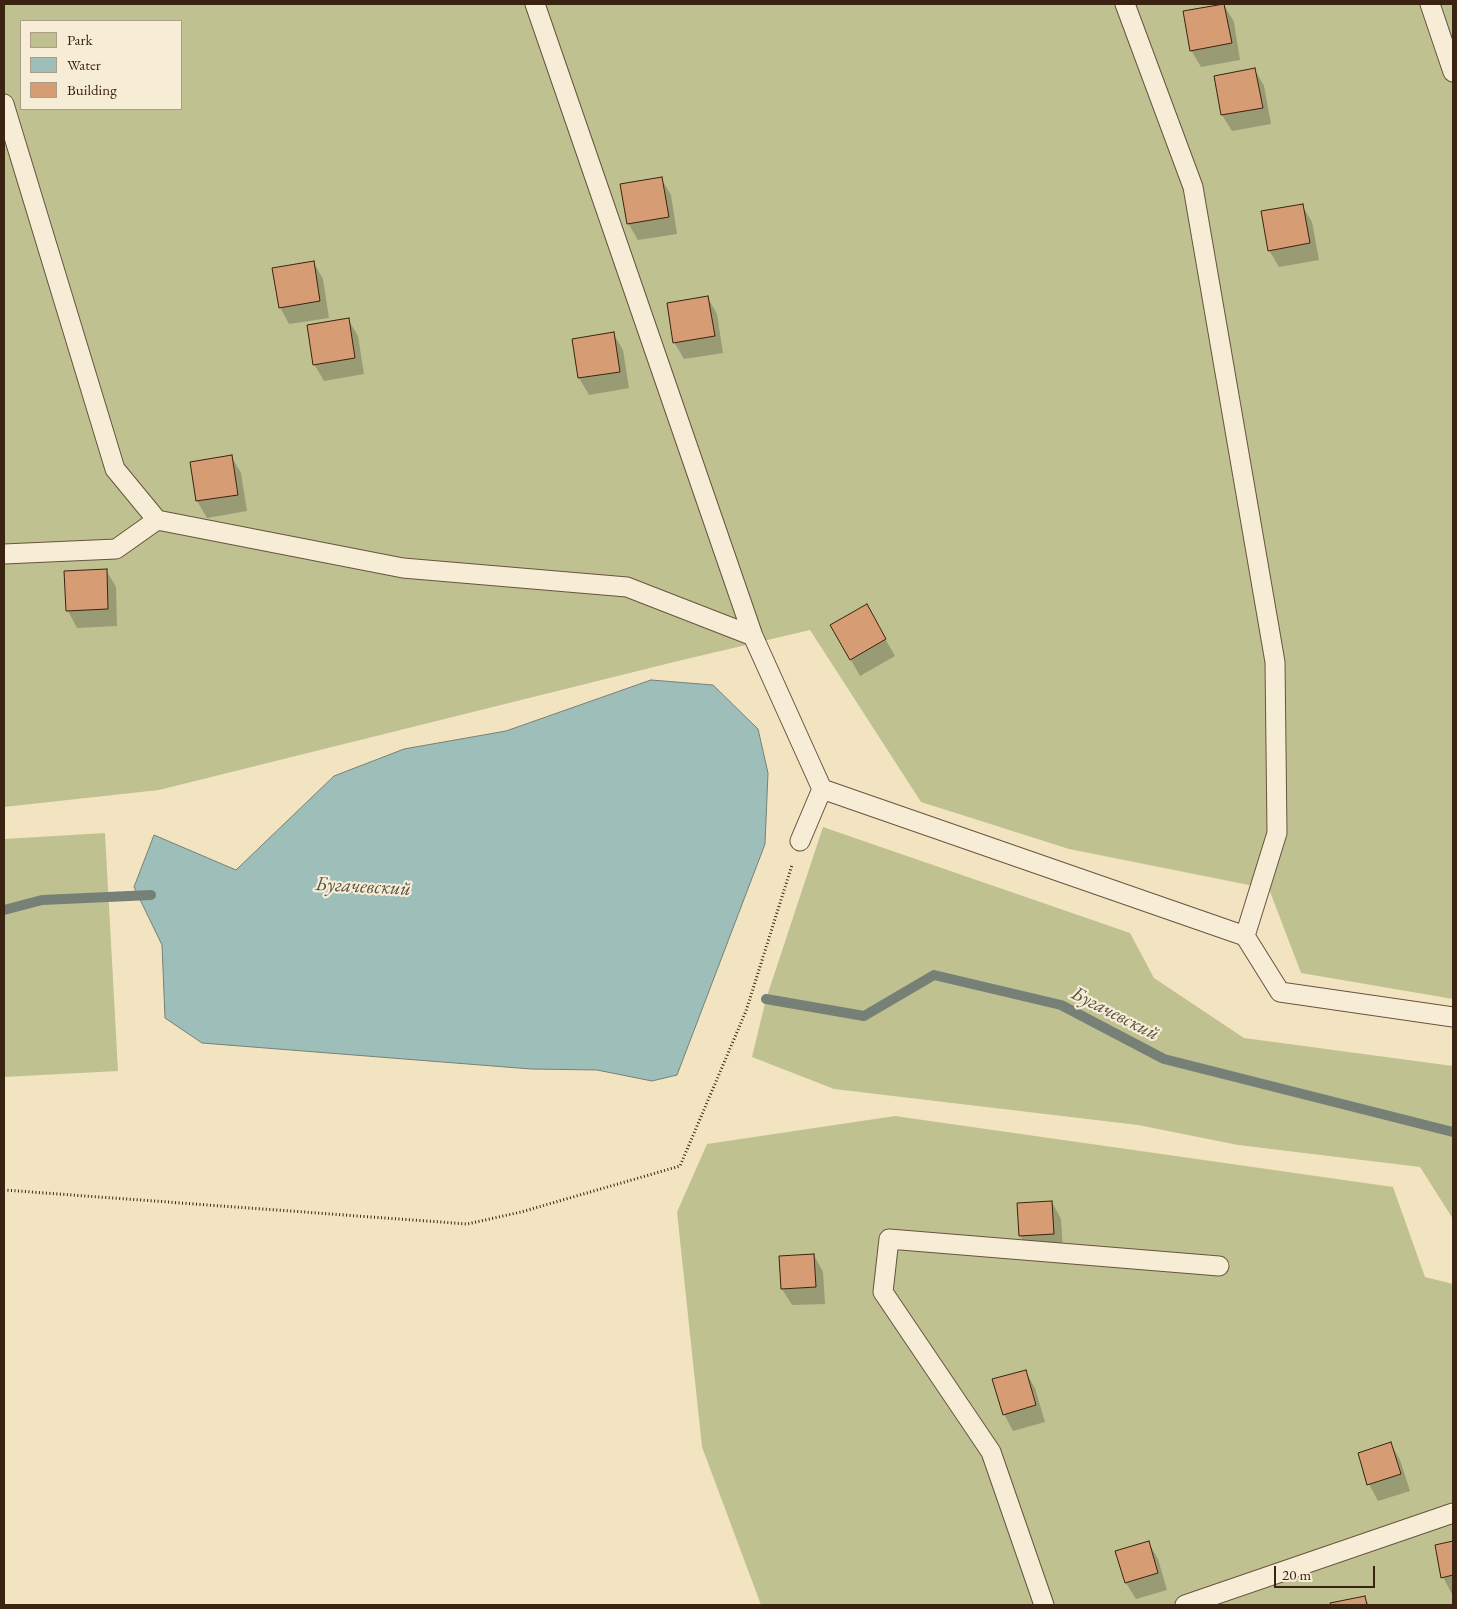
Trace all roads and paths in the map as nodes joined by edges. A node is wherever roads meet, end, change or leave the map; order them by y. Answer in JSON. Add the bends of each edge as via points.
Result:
{"nodes":[{"id":1,"x":535,"y":4,"type":"edge"},
{"id":2,"x":1126,"y":4,"type":"edge"},
{"id":3,"x":1430,"y":4,"type":"edge"},
{"id":4,"x":1453,"y":72,"type":"edge"},
{"id":5,"x":4,"y":104,"type":"edge"},
{"id":6,"x":157,"y":520,"type":"junction"},
{"id":7,"x":4,"y":554,"type":"edge"},
{"id":8,"x":753,"y":636,"type":"junction"},
{"id":9,"x":822,"y":789,"type":"junction"},
{"id":10,"x":800,"y":841,"type":"joint"},
{"id":11,"x":1245,"y":936,"type":"junction"},
{"id":12,"x":1453,"y":1017,"type":"edge"},
{"id":13,"x":4,"y":1190,"type":"edge"},
{"id":14,"x":1219,"y":1266,"type":"dead end"},
{"id":15,"x":1453,"y":1513,"type":"edge"},
{"id":16,"x":1044,"y":1605,"type":"edge"},
{"id":17,"x":1184,"y":1605,"type":"edge"}],
"edges":[{"from":1,"to":8,"type":"lane"},
{"from":2,"to":11,"type":"lane","via":[[1192,187],[1275,662],[1277,833]]},
{"from":3,"to":4,"type":"lane"},
{"from":5,"to":6,"type":"lane","via":[[115,469]]},
{"from":6,"to":7,"type":"lane","via":[[116,549]]},
{"from":6,"to":8,"type":"lane","via":[[403,568],[627,587]]},
{"from":8,"to":9,"type":"lane"},
{"from":9,"to":10,"type":"lane"},
{"from":9,"to":11,"type":"lane"},
{"from":10,"to":13,"type":"path","via":[[746,1011],[680,1166],[468,1224]]},
{"from":11,"to":12,"type":"lane","via":[[1280,992]]},
{"from":14,"to":16,"type":"lane","via":[[889,1238],[883,1292],[991,1452]]},
{"from":15,"to":17,"type":"lane"}]}
